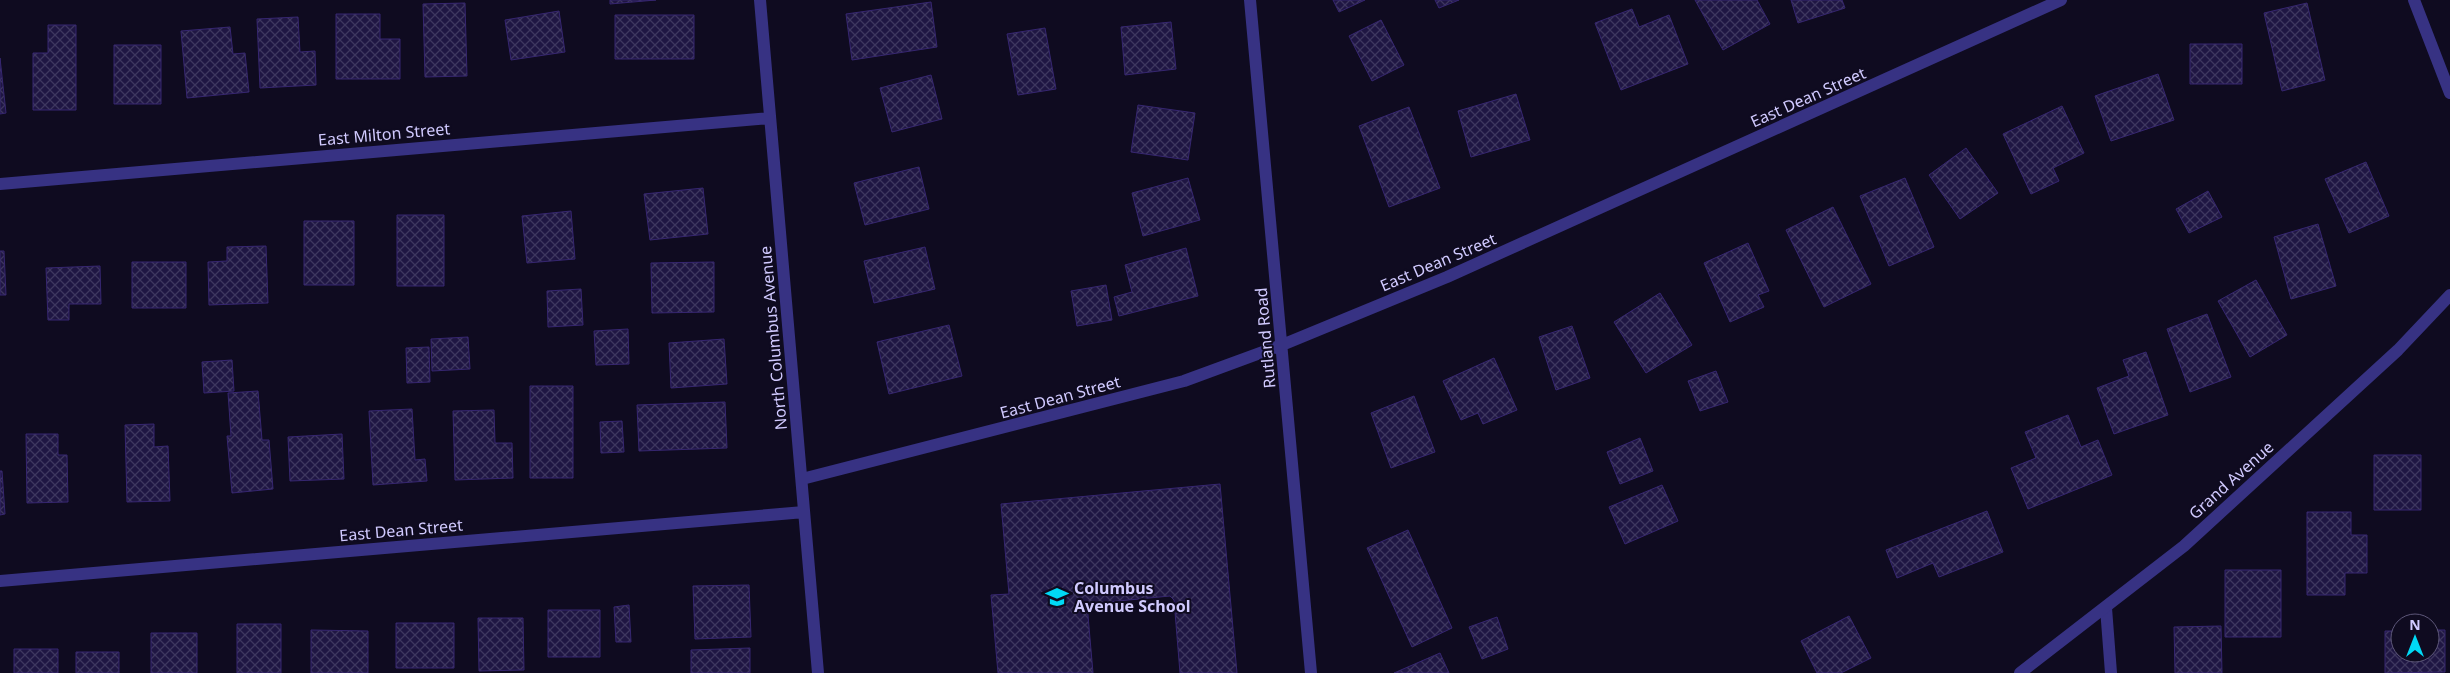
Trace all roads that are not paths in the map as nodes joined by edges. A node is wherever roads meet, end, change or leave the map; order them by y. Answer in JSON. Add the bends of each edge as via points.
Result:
{"nodes":[{"id":1,"x":760,"y":0,"type":"edge"},
{"id":2,"x":1250,"y":0,"type":"edge"},
{"id":3,"x":2061,"y":0,"type":"edge"},
{"id":4,"x":2414,"y":0,"type":"edge"},
{"id":5,"x":2450,"y":94,"type":"edge"},
{"id":6,"x":770,"y":118,"type":"junction"},
{"id":7,"x":0,"y":184,"type":"edge"},
{"id":8,"x":2450,"y":297,"type":"edge"},
{"id":9,"x":1282,"y":345,"type":"junction"},
{"id":10,"x":802,"y":479,"type":"junction"},
{"id":11,"x":804,"y":512,"type":"junction"},
{"id":12,"x":0,"y":581,"type":"edge"},
{"id":13,"x":2106,"y":608,"type":"junction"},
{"id":14,"x":818,"y":673,"type":"edge"},
{"id":15,"x":1311,"y":673,"type":"edge"},
{"id":16,"x":2020,"y":673,"type":"edge"},
{"id":17,"x":2111,"y":673,"type":"edge"}],
"edges":[{"from":1,"to":6,"type":"street","name":"North Columbus Avenue"},
{"from":2,"to":9,"type":"street","name":"Rutland Road"},
{"from":3,"to":9,"type":"street","name":"East Dean Street","via":[[1447,277]]},
{"from":4,"to":5,"type":"street"},
{"from":6,"to":7,"type":"street","name":"East Milton Street"},
{"from":6,"to":10,"type":"street","name":"North Columbus Avenue"},
{"from":8,"to":13,"type":"street","name":"Grand Avenue","via":[[2398,350],[2184,546]]},
{"from":9,"to":10,"type":"street","name":"East Dean Street","via":[[1184,382]]},
{"from":9,"to":15,"type":"street","name":"Rutland Road"},
{"from":10,"to":11,"type":"street","name":"North Columbus Avenue"},
{"from":11,"to":12,"type":"street","name":"East Dean Street"},
{"from":11,"to":14,"type":"street","name":"North Columbus Avenue"},
{"from":13,"to":16,"type":"street","name":"Grand Avenue"},
{"from":13,"to":17,"type":"street"}]}
